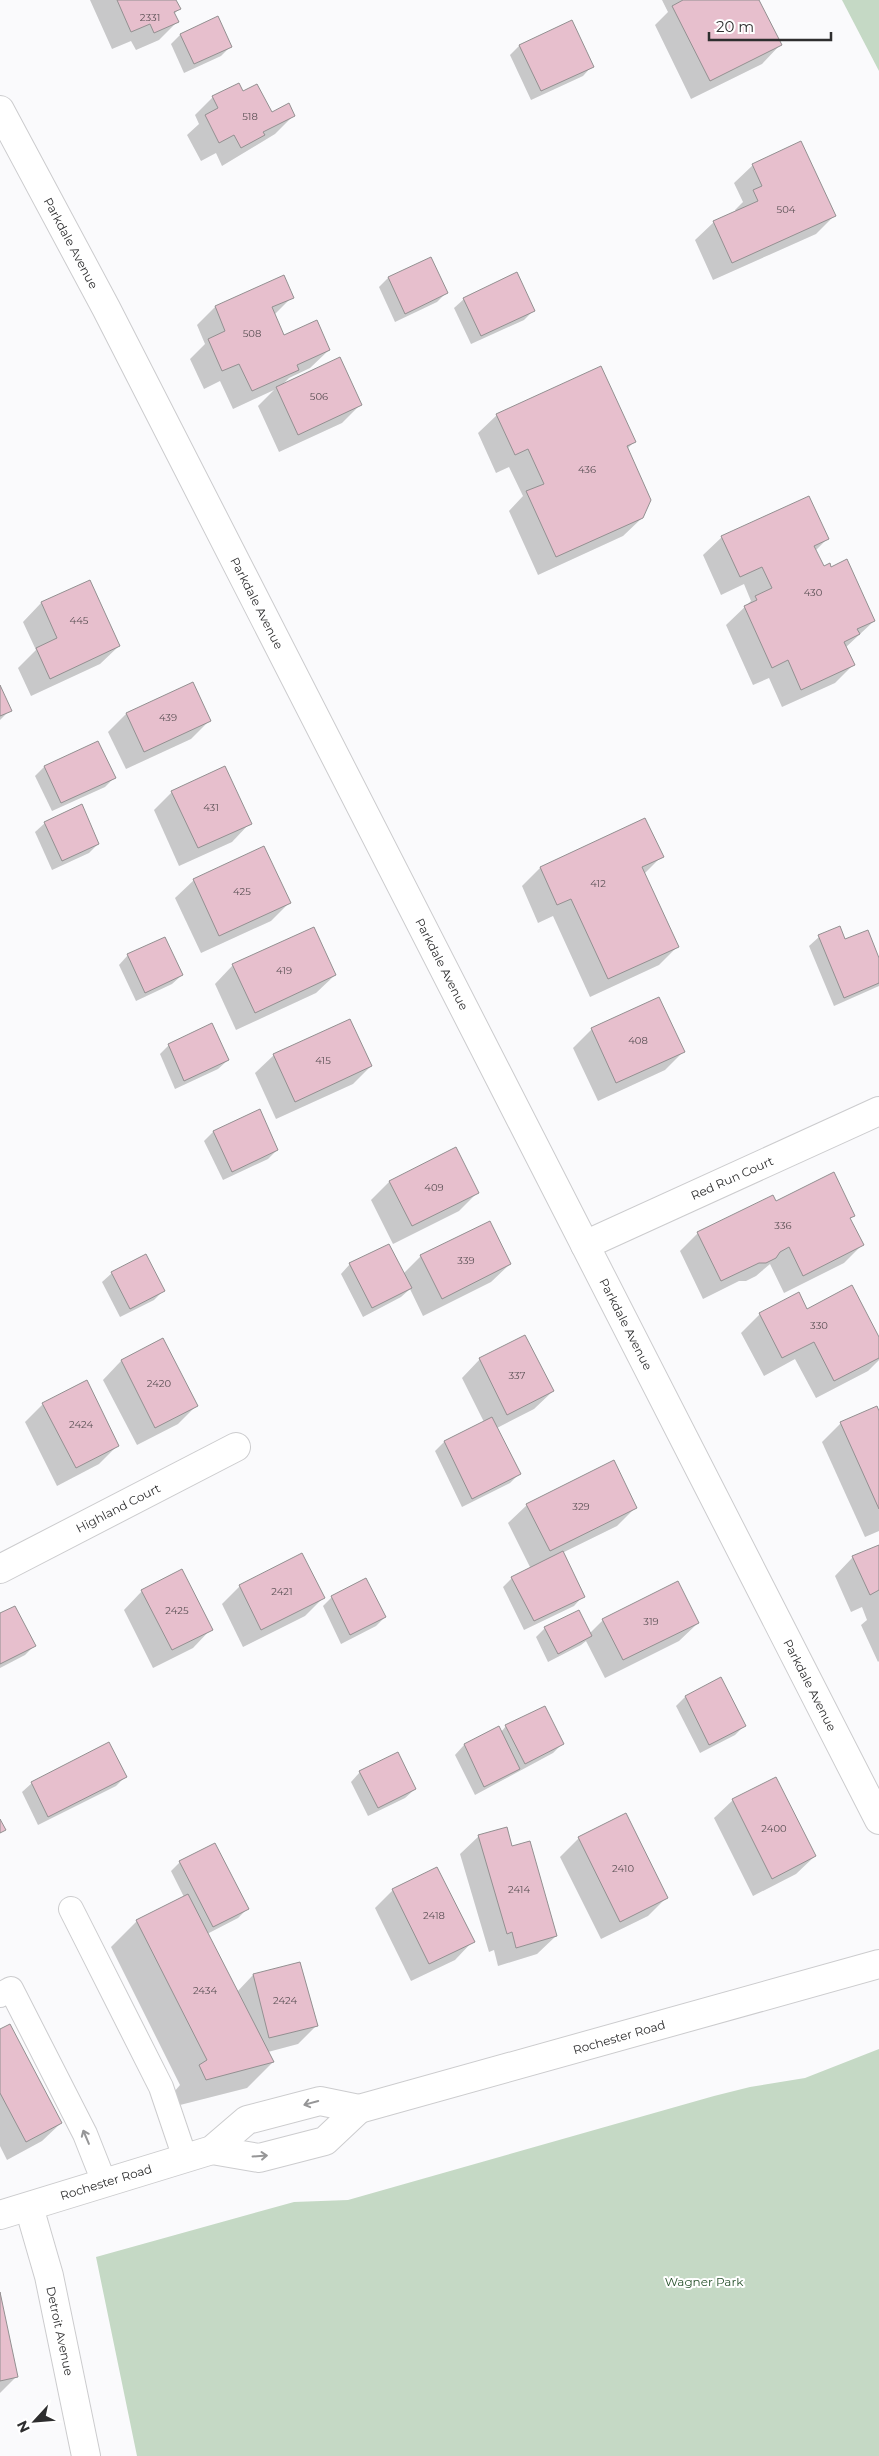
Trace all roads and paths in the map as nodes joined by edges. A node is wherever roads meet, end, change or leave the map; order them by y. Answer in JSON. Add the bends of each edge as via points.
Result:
{"nodes":[{"id":1,"x":0,"y":110,"type":"edge"},
{"id":2,"x":879,"y":1111,"type":"edge"},
{"id":3,"x":585,"y":1245,"type":"junction"},
{"id":4,"x":236,"y":1447,"type":"dead end"},
{"id":5,"x":0,"y":1568,"type":"edge"},
{"id":6,"x":879,"y":1820,"type":"edge"},
{"id":7,"x":71,"y":1909,"type":"dead end"},
{"id":8,"x":879,"y":1964,"type":"edge"},
{"id":9,"x":0,"y":1995,"type":"edge"},
{"id":10,"x":359,"y":2109,"type":"junction"},
{"id":11,"x":212,"y":2150,"type":"junction"},
{"id":12,"x":185,"y":2158,"type":"junction"},
{"id":13,"x":104,"y":2182,"type":"junction"},
{"id":14,"x":29,"y":2207,"type":"junction"},
{"id":15,"x":0,"y":2215,"type":"edge"},
{"id":16,"x":86,"y":2456,"type":"edge"}],
"edges":[{"from":1,"to":3,"type":"street","name":"Parkdale Avenue","via":[[106,308]]},
{"from":2,"to":3,"type":"street","name":"Red Run Court"},
{"from":3,"to":6,"type":"street","name":"Parkdale Avenue"},
{"from":4,"to":5,"type":"street","name":"Highland Court"},
{"from":7,"to":12,"type":"lane","via":[[161,2087]]},
{"from":8,"to":10,"type":"street","name":"Rochester Road"},
{"from":13,"to":9,"type":"lane","one_way":true,"via":[[86,2134],[11,1990]]},
{"from":10,"to":11,"type":"street","name":"Rochester Road","one_way":true,"via":[[320,2101],[247,2120]]},
{"from":11,"to":10,"type":"street","name":"Rochester Road","one_way":true,"via":[[259,2158],[317,2143],[325,2140]]},
{"from":11,"to":12,"type":"street","name":"Rochester Road"},
{"from":12,"to":13,"type":"street","name":"Rochester Road"},
{"from":13,"to":14,"type":"street","name":"Rochester Road"},
{"from":14,"to":15,"type":"street","name":"Rochester Road"},
{"from":14,"to":16,"type":"street","name":"Detroit Avenue","via":[[49,2276]]}]}
